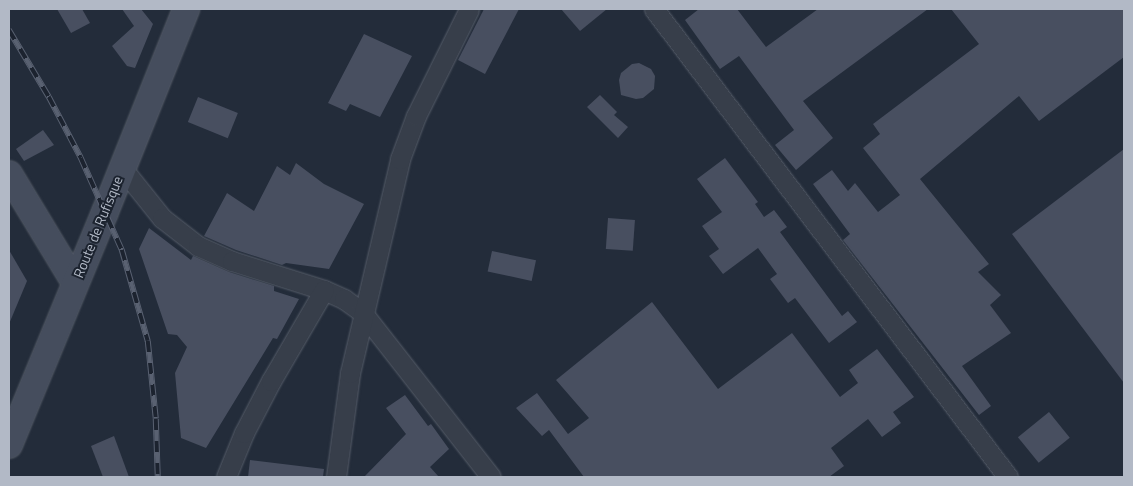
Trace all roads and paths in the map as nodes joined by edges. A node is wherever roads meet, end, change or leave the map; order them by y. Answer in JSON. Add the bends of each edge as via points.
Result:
{"nodes":[{"id":1,"x":186,"y":9,"type":"edge"},
{"id":2,"x":469,"y":9,"type":"edge"},
{"id":3,"x":654,"y":9,"type":"edge"},
{"id":4,"x":122,"y":168,"type":"junction"},
{"id":5,"x":9,"y":174,"type":"edge"},
{"id":6,"x":75,"y":283,"type":"junction"},
{"id":7,"x":324,"y":290,"type":"junction"},
{"id":8,"x":362,"y":312,"type":"junction"},
{"id":9,"x":9,"y":446,"type":"edge"},
{"id":10,"x":226,"y":477,"type":"edge"},
{"id":11,"x":336,"y":477,"type":"edge"},
{"id":12,"x":491,"y":477,"type":"edge"},
{"id":13,"x":1008,"y":477,"type":"edge"}],
"edges":[{"from":1,"to":4,"type":"main road","name":"Route de Rufisque"},
{"from":2,"to":8,"type":"street","via":[[416,116],[400,159]]},
{"from":3,"to":13,"type":"street"},
{"from":4,"to":6,"type":"main road","name":"Route de Rufisque"},
{"from":4,"to":7,"type":"street","via":[[162,218],[198,246],[232,262]]},
{"from":5,"to":6,"type":"main road"},
{"from":6,"to":9,"type":"main road","name":"Route de Rufisque"},
{"from":7,"to":8,"type":"street","via":[[344,298]]},
{"from":7,"to":10,"type":"street","via":[[271,381]]},
{"from":8,"to":11,"type":"street"},
{"from":8,"to":12,"type":"street"}]}
